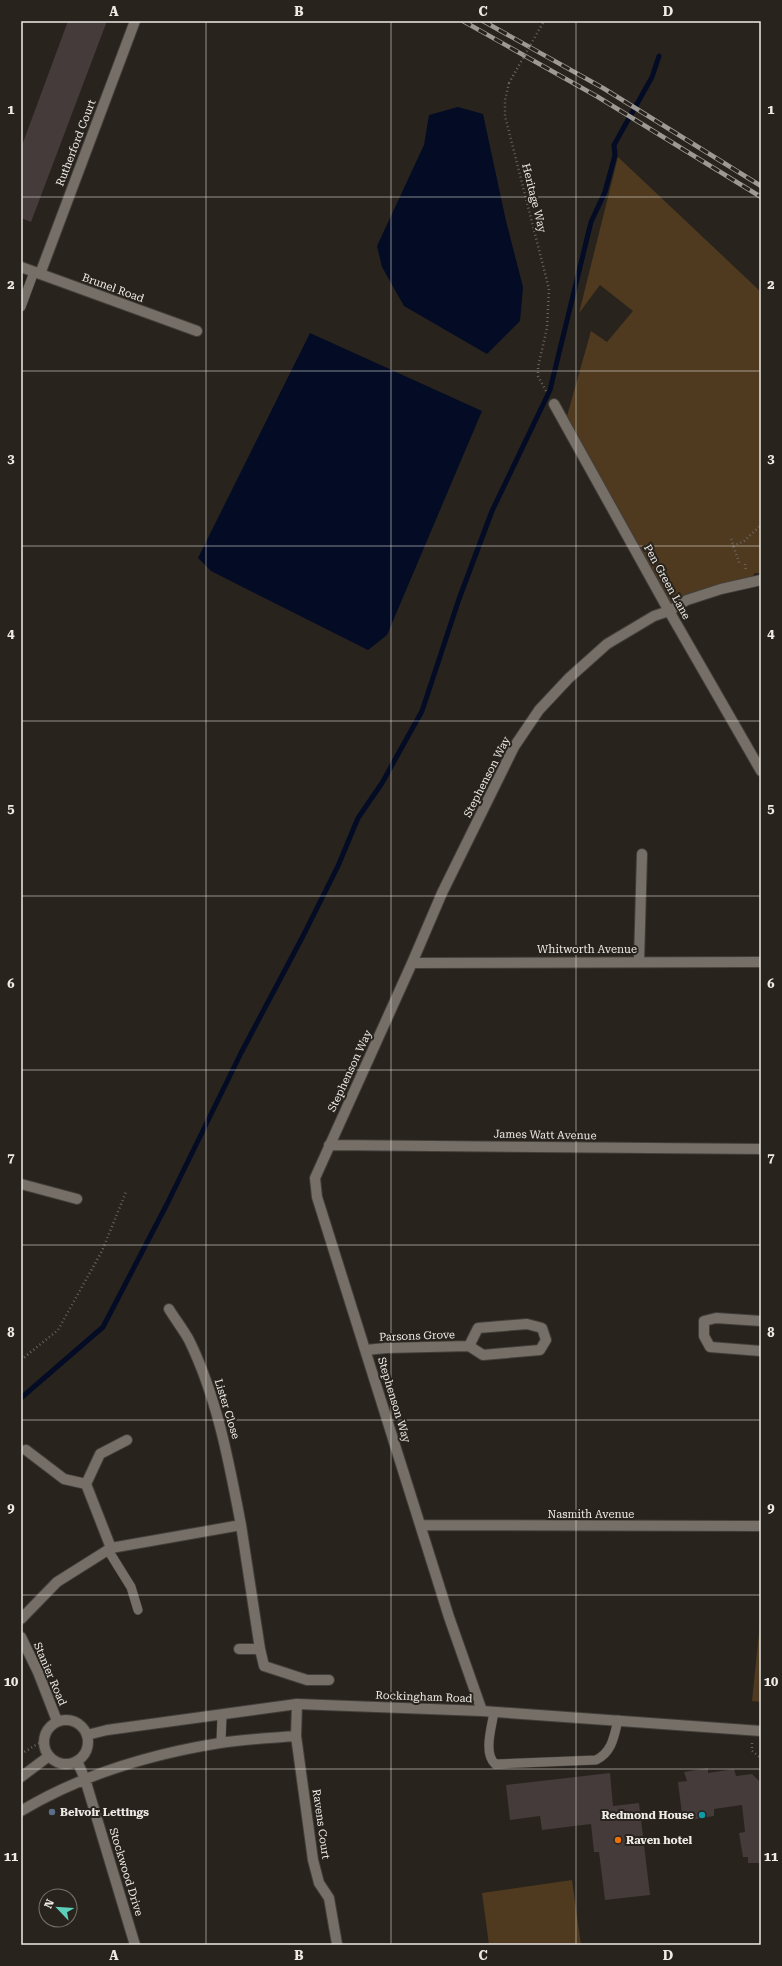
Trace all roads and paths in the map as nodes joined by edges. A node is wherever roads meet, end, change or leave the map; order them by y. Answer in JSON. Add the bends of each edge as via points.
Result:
{"nodes":[{"id":1,"x":135,"y":21,"type":"edge"},
{"id":2,"x":544,"y":21,"type":"edge"},
{"id":3,"x":21,"y":267,"type":"edge"},
{"id":4,"x":37,"y":273,"type":"junction"},
{"id":5,"x":21,"y":307,"type":"edge"},
{"id":6,"x":197,"y":331,"type":"dead end"},
{"id":7,"x":542,"y":386,"type":"dead end"},
{"id":8,"x":554,"y":404,"type":"dead end"},
{"id":9,"x":761,"y":525,"type":"edge"},
{"id":10,"x":731,"y":539,"type":"dead end"},
{"id":11,"x":733,"y":546,"type":"junction"},
{"id":12,"x":740,"y":565,"type":"dead end"},
{"id":13,"x":761,"y":580,"type":"edge"},
{"id":14,"x":669,"y":611,"type":"junction"},
{"id":15,"x":761,"y":771,"type":"edge"},
{"id":16,"x":642,"y":854,"type":"dead end"},
{"id":17,"x":639,"y":961,"type":"junction"},
{"id":18,"x":412,"y":962,"type":"junction"},
{"id":19,"x":761,"y":962,"type":"edge"},
{"id":20,"x":329,"y":1145,"type":"junction"},
{"id":21,"x":761,"y":1149,"type":"edge"},
{"id":22,"x":21,"y":1184,"type":"edge"},
{"id":23,"x":126,"y":1192,"type":"dead end"},
{"id":24,"x":77,"y":1199,"type":"dead end"},
{"id":25,"x":169,"y":1309,"type":"dead end"},
{"id":26,"x":761,"y":1321,"type":"edge"},
{"id":27,"x":469,"y":1346,"type":"junction"},
{"id":28,"x":366,"y":1350,"type":"junction"},
{"id":29,"x":761,"y":1351,"type":"edge"},
{"id":30,"x":21,"y":1360,"type":"edge"},
{"id":31,"x":127,"y":1440,"type":"dead end"},
{"id":32,"x":26,"y":1450,"type":"dead end"},
{"id":33,"x":86,"y":1484,"type":"junction"},
{"id":34,"x":421,"y":1524,"type":"junction"},
{"id":35,"x":241,"y":1525,"type":"junction"},
{"id":36,"x":761,"y":1526,"type":"edge"},
{"id":37,"x":110,"y":1549,"type":"junction"},
{"id":38,"x":138,"y":1610,"type":"dead end"},
{"id":39,"x":21,"y":1619,"type":"edge"},
{"id":40,"x":21,"y":1637,"type":"edge"},
{"id":41,"x":239,"y":1649,"type":"dead end"},
{"id":42,"x":260,"y":1649,"type":"junction"},
{"id":43,"x":329,"y":1680,"type":"dead end"},
{"id":44,"x":297,"y":1704,"type":"junction"},
{"id":45,"x":482,"y":1711,"type":"junction"},
{"id":46,"x":494,"y":1712,"type":"junction"},
{"id":47,"x":222,"y":1715,"type":"junction"},
{"id":48,"x":618,"y":1720,"type":"junction"},
{"id":49,"x":57,"y":1721,"type":"junction"},
{"id":50,"x":757,"y":1730,"type":"edge"},
{"id":51,"x":87,"y":1735,"type":"junction"},
{"id":52,"x":296,"y":1736,"type":"junction"},
{"id":53,"x":44,"y":1740,"type":"junction"},
{"id":54,"x":222,"y":1742,"type":"junction"},
{"id":55,"x":21,"y":1754,"type":"edge"},
{"id":56,"x":49,"y":1756,"type":"junction"},
{"id":57,"x":761,"y":1758,"type":"edge"},
{"id":58,"x":77,"y":1761,"type":"junction"},
{"id":59,"x":21,"y":1777,"type":"edge"},
{"id":60,"x":85,"y":1779,"type":"junction"},
{"id":61,"x":21,"y":1811,"type":"edge"},
{"id":62,"x":337,"y":1944,"type":"edge"},
{"id":63,"x":135,"y":1945,"type":"edge"}],
"edges":[{"from":1,"to":4,"type":"street","name":"Rutherford Court"},
{"from":2,"to":7,"type":"path","name":"Heritage Way","bridge":true,"via":[[509,83],[505,100],[506,116],[549,289],[547,328],[538,367]]},
{"from":3,"to":4,"type":"street","name":"Brunel Road"},
{"from":4,"to":5,"type":"lane"},
{"from":4,"to":6,"type":"street","name":"Brunel Road"},
{"from":8,"to":14,"type":"street","name":"Pen Green Lane"},
{"from":9,"to":11,"type":"path","via":[[744,541]]},
{"from":10,"to":11,"type":"path"},
{"from":11,"to":12,"type":"path"},
{"from":13,"to":14,"type":"street","name":"Stephenson Way","via":[[687,600]]},
{"from":14,"to":15,"type":"street","name":"Pen Green Lane"},
{"from":14,"to":18,"type":"street","name":"Stephenson Way","via":[[654,616],[607,644],[569,678],[539,710],[514,747],[442,893]]},
{"from":16,"to":17,"type":"street"},
{"from":17,"to":18,"type":"street","name":"Whitworth Avenue"},
{"from":17,"to":19,"type":"street","name":"Whitworth Avenue"},
{"from":18,"to":20,"type":"street","name":"Stephenson Way"},
{"from":20,"to":21,"type":"street","name":"James Watt Avenue"},
{"from":20,"to":28,"type":"street","name":"Stephenson Way","via":[[315,1178],[317,1198]]},
{"from":22,"to":24,"type":"street"},
{"from":23,"to":30,"type":"path","via":[[102,1252],[58,1330]]},
{"from":25,"to":35,"type":"street","name":"Lister Close","via":[[188,1339],[205,1378],[229,1459]]},
{"from":26,"to":29,"type":"street","via":[[716,1318],[704,1321],[704,1336],[710,1347]]},
{"from":27,"to":27,"type":"street","name":"Parsons Grove","via":[[478,1328],[527,1324],[542,1328],[546,1340],[540,1350],[483,1355]]},
{"from":27,"to":28,"type":"street","name":"Parsons Grove"},
{"from":28,"to":34,"type":"street","name":"Stephenson Way"},
{"from":31,"to":33,"type":"street","via":[[100,1454]]},
{"from":32,"to":33,"type":"street","via":[[64,1479]]},
{"from":33,"to":37,"type":"street"},
{"from":34,"to":36,"type":"street","name":"Nasmith Avenue"},
{"from":34,"to":45,"type":"street","name":"Stephenson Way","via":[[449,1617]]},
{"from":35,"to":37,"type":"street"},
{"from":35,"to":42,"type":"street","name":"Lister Close"},
{"from":37,"to":38,"type":"lane","via":[[131,1587]]},
{"from":37,"to":39,"type":"street","via":[[57,1582]]},
{"from":40,"to":49,"type":"street","name":"Stanier Road"},
{"from":41,"to":42,"type":"street"},
{"from":42,"to":43,"type":"street","name":"Lister Close","via":[[264,1666],[307,1680]]},
{"from":44,"to":45,"type":"street","name":"Rockingham Road"},
{"from":44,"to":47,"type":"street","name":"Rockingham Road"},
{"from":44,"to":52,"type":"street","name":"Ravens Court"},
{"from":45,"to":46,"type":"street","name":"Rockingham Road"},
{"from":46,"to":48,"type":"street","name":"Rockingham Road"},
{"from":46,"to":48,"type":"lane","via":[[489,1751],[490,1760],[495,1764],[596,1760],[605,1756],[611,1746]]},
{"from":47,"to":51,"type":"street","name":"Rockingham Road","via":[[107,1730]]},
{"from":47,"to":54,"type":"lane"},
{"from":48,"to":50,"type":"street","name":"Rockingham Road"},
{"from":49,"to":51,"type":"street","via":[[74,1721],[80,1724]]},
{"from":49,"to":53,"type":"street","via":[[48,1729]]},
{"from":50,"to":57,"type":"path","via":[[752,1751]]},
{"from":51,"to":58,"type":"street","via":[[87,1750]]},
{"from":52,"to":54,"type":"street"},
{"from":52,"to":62,"type":"street","name":"Ravens Court","via":[[316,1874],[329,1898]]},
{"from":53,"to":55,"type":"path"},
{"from":53,"to":56,"type":"street"},
{"from":54,"to":60,"type":"street","via":[[178,1751]]},
{"from":56,"to":58,"type":"street","via":[[61,1763]]},
{"from":56,"to":59,"type":"street"},
{"from":58,"to":60,"type":"street","name":"Stockwood Drive"},
{"from":60,"to":61,"type":"street","via":[[40,1799]]},
{"from":60,"to":63,"type":"street","name":"Stockwood Drive"}]}
